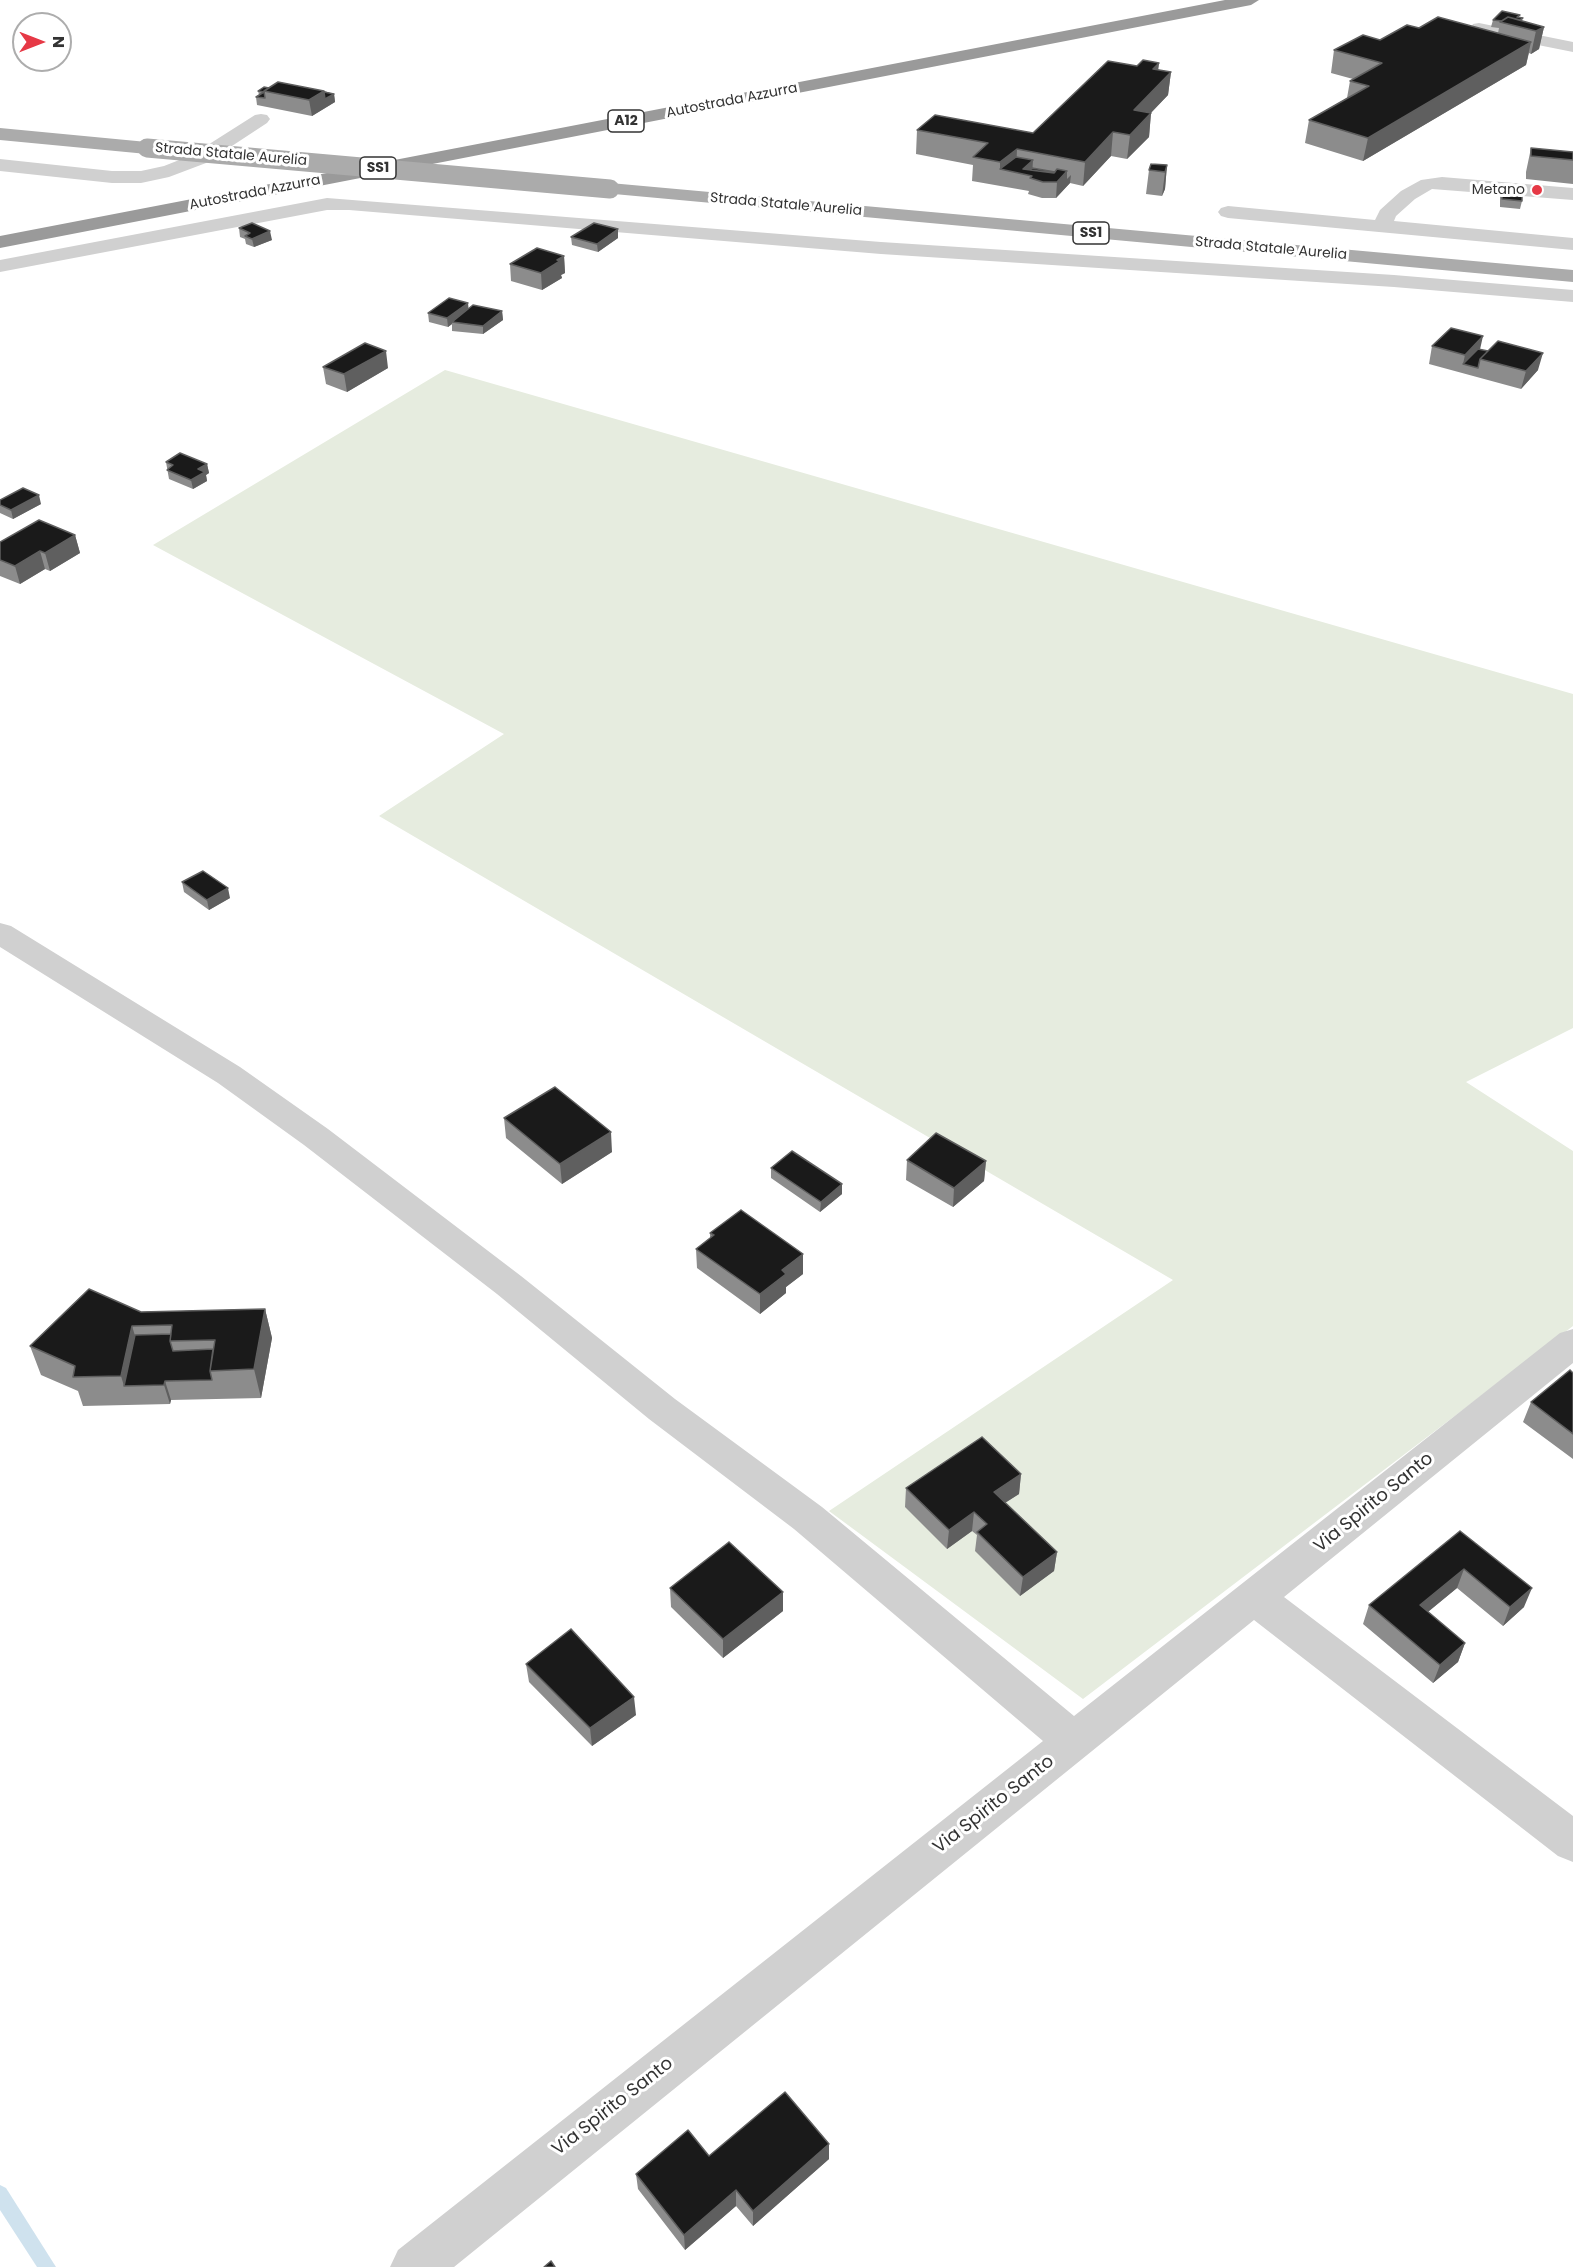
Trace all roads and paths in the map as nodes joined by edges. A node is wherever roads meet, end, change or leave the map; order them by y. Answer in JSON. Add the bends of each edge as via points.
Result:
{"nodes":[{"id":1,"x":1171,"y":0,"type":"edge"},
{"id":2,"x":1251,"y":0,"type":"edge"},
{"id":3,"x":1479,"y":28,"type":"edge"},
{"id":4,"x":1573,"y":46,"type":"edge"},
{"id":5,"x":261,"y":119,"type":"dead end"},
{"id":6,"x":0,"y":134,"type":"edge"},
{"id":7,"x":0,"y":165,"type":"edge"},
{"id":8,"x":223,"y":181,"type":"dead end"},
{"id":9,"x":1573,"y":194,"type":"edge"},
{"id":10,"x":1228,"y":212,"type":"dead end"},
{"id":11,"x":1382,"y":226,"type":"junction"},
{"id":12,"x":0,"y":242,"type":"edge"},
{"id":13,"x":1573,"y":244,"type":"edge"},
{"id":14,"x":0,"y":266,"type":"edge"},
{"id":15,"x":1573,"y":276,"type":"edge"},
{"id":16,"x":1573,"y":296,"type":"edge"},
{"id":17,"x":0,"y":933,"type":"edge"},
{"id":18,"x":1573,"y":1343,"type":"edge"},
{"id":19,"x":1255,"y":1598,"type":"junction"},
{"id":20,"x":1074,"y":1742,"type":"junction"},
{"id":21,"x":1573,"y":1842,"type":"edge"},
{"id":22,"x":415,"y":2267,"type":"edge"}],
"edges":[{"from":1,"to":8,"type":"highway","name":"Autostrada Azzurra","number":"A12"},
{"from":2,"to":12,"type":"highway","name":"Autostrada Azzurra","number":"A12"},
{"from":3,"to":4,"type":"street"},
{"from":5,"to":7,"type":"street","via":[[199,159],[141,177]]},
{"from":6,"to":15,"type":"main road","name":"Strada Statale Aurelia","number":"SS1","bridge":true},
{"from":9,"to":11,"type":"street","via":[[1428,184],[1387,214]]},
{"from":10,"to":11,"type":"street"},
{"from":11,"to":13,"type":"street"},
{"from":14,"to":16,"type":"street","via":[[327,204],[349,204],[892,249]]},
{"from":17,"to":20,"type":"street","via":[[229,1075],[325,1144],[662,1409],[808,1518]]},
{"from":18,"to":19,"type":"street","name":"Via Spirito Santo"},
{"from":19,"to":20,"type":"street","name":"Via Spirito Santo"},
{"from":19,"to":21,"type":"street"},
{"from":20,"to":22,"type":"street","name":"Via Spirito Santo"}]}
